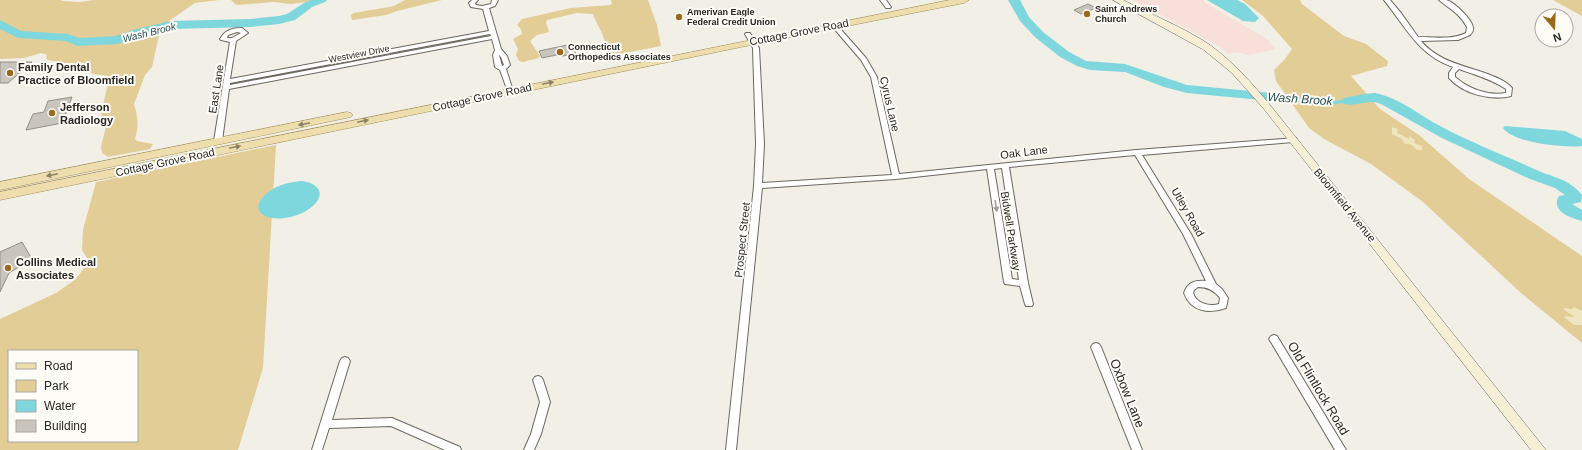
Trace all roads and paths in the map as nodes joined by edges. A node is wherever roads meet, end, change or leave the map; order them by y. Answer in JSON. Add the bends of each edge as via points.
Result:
{"nodes":[{"id":1,"x":475,"y":0,"type":"edge"},
{"id":2,"x":495,"y":0,"type":"edge"},
{"id":3,"x":924,"y":0,"type":"edge"},
{"id":4,"x":964,"y":0,"type":"edge"},
{"id":5,"x":1117,"y":0,"type":"edge"},
{"id":6,"x":1387,"y":0,"type":"edge"},
{"id":7,"x":1442,"y":0,"type":"edge"},
{"id":8,"x":885,"y":3,"type":"edge"},
{"id":9,"x":486,"y":8,"type":"junction"},
{"id":10,"x":834,"y":25,"type":"junction"},
{"id":11,"x":493,"y":35,"type":"junction"},
{"id":12,"x":750,"y":38,"type":"junction"},
{"id":13,"x":1416,"y":39,"type":"junction"},
{"id":14,"x":233,"y":40,"type":"dead end"},
{"id":15,"x":1457,"y":67,"type":"junction"},
{"id":16,"x":227,"y":85,"type":"junction"},
{"id":17,"x":509,"y":87,"type":"junction"},
{"id":18,"x":1293,"y":140,"type":"junction"},
{"id":19,"x":218,"y":141,"type":"junction"},
{"id":20,"x":1136,"y":152,"type":"junction"},
{"id":21,"x":1005,"y":166,"type":"junction"},
{"id":22,"x":990,"y":168,"type":"junction"},
{"id":23,"x":89,"y":173,"type":"junction"},
{"id":24,"x":896,"y":177,"type":"junction"},
{"id":25,"x":0,"y":186,"type":"edge"},
{"id":26,"x":758,"y":186,"type":"junction"},
{"id":27,"x":0,"y":196,"type":"edge"},
{"id":28,"x":1024,"y":283,"type":"junction"},
{"id":29,"x":1212,"y":286,"type":"dead end"},
{"id":30,"x":1029,"y":304,"type":"dead end"},
{"id":31,"x":1274,"y":339,"type":"dead end"},
{"id":32,"x":1096,"y":347,"type":"dead end"},
{"id":33,"x":345,"y":361,"type":"dead end"},
{"id":34,"x":538,"y":380,"type":"dead end"},
{"id":35,"x":325,"y":424,"type":"junction"},
{"id":36,"x":317,"y":450,"type":"edge"},
{"id":37,"x":456,"y":450,"type":"edge"},
{"id":38,"x":529,"y":450,"type":"edge"},
{"id":39,"x":731,"y":450,"type":"edge"},
{"id":40,"x":1137,"y":450,"type":"edge"},
{"id":41,"x":1341,"y":450,"type":"edge"},
{"id":42,"x":1539,"y":450,"type":"edge"}],
"edges":[{"from":1,"to":9,"type":"street","via":[[473,6]]},
{"from":2,"to":9,"type":"street","via":[[493,5]]},
{"from":3,"to":8,"type":"main road","name":"Cottage Grove Road"},
{"from":4,"to":10,"type":"main road","name":"Cottage Grove Road"},
{"from":5,"to":18,"type":"main road","name":"Bloomfield Avenue","via":[[1208,47],[1252,88]]},
{"from":6,"to":13,"type":"street"},
{"from":7,"to":13,"type":"street","via":[[1464,16],[1470,27],[1469,34]]},
{"from":8,"to":12,"type":"main road","name":"Cottage Grove Road"},
{"from":9,"to":11,"type":"street"},
{"from":10,"to":12,"type":"main road","name":"Cottage Grove Road"},
{"from":10,"to":24,"type":"street","name":"Cyrus Lane","via":[[864,59],[874,77]]},
{"from":11,"to":16,"type":"street","name":"Westview Drive"},
{"from":11,"to":17,"type":"street","via":[[498,50],[498,67],[503,69]]},
{"from":12,"to":17,"type":"main road","name":"Cottage Grove Road"},
{"from":12,"to":26,"type":"street","name":"Prospect Street","via":[[756,48],[758,64]]},
{"from":13,"to":15,"type":"street","via":[[1432,55]]},
{"from":14,"to":16,"type":"street","name":"East Lane"},
{"from":15,"to":15,"type":"street","via":[[1452,73],[1452,78],[1464,87],[1494,96],[1509,95],[1509,88],[1497,80]]},
{"from":16,"to":19,"type":"street","name":"East Lane"},
{"from":17,"to":19,"type":"main road","name":"Cottage Grove Road","one_way":true},
{"from":23,"to":17,"type":"main road","name":"Cottage Grove Road","one_way":true},
{"from":18,"to":20,"type":"street","name":"Oak Lane"},
{"from":18,"to":42,"type":"main road","name":"Bloomfield Avenue"},
{"from":19,"to":23,"type":"main road","name":"Cottage Grove Road"},
{"from":20,"to":21,"type":"street","name":"Oak Lane"},
{"from":20,"to":29,"type":"street","name":"Utley Road","via":[[1174,209],[1206,269]]},
{"from":21,"to":22,"type":"street","name":"Oak Lane"},
{"from":21,"to":28,"type":"street","name":"Bidwell Parkway"},
{"from":22,"to":24,"type":"street","name":"Oak Lane"},
{"from":22,"to":28,"type":"street","name":"Bidwell Parkway","one_way":true,"via":[[1008,282]]},
{"from":23,"to":25,"type":"main road","name":"Cottage Grove Road","one_way":true},
{"from":23,"to":27,"type":"main road","name":"Cottage Grove Road"},
{"from":24,"to":26,"type":"street","name":"Oak Lane"},
{"from":26,"to":39,"type":"street","name":"Prospect Street"},
{"from":28,"to":30,"type":"street","name":"Bidwell Parkway"},
{"from":31,"to":41,"type":"street","name":"Old Flintlock Road"},
{"from":32,"to":40,"type":"street","name":"Oxbow Lane"},
{"from":33,"to":35,"type":"street"},
{"from":34,"to":38,"type":"street","via":[[545,402]]},
{"from":35,"to":36,"type":"street"},
{"from":35,"to":37,"type":"street","via":[[392,422]]}]}
